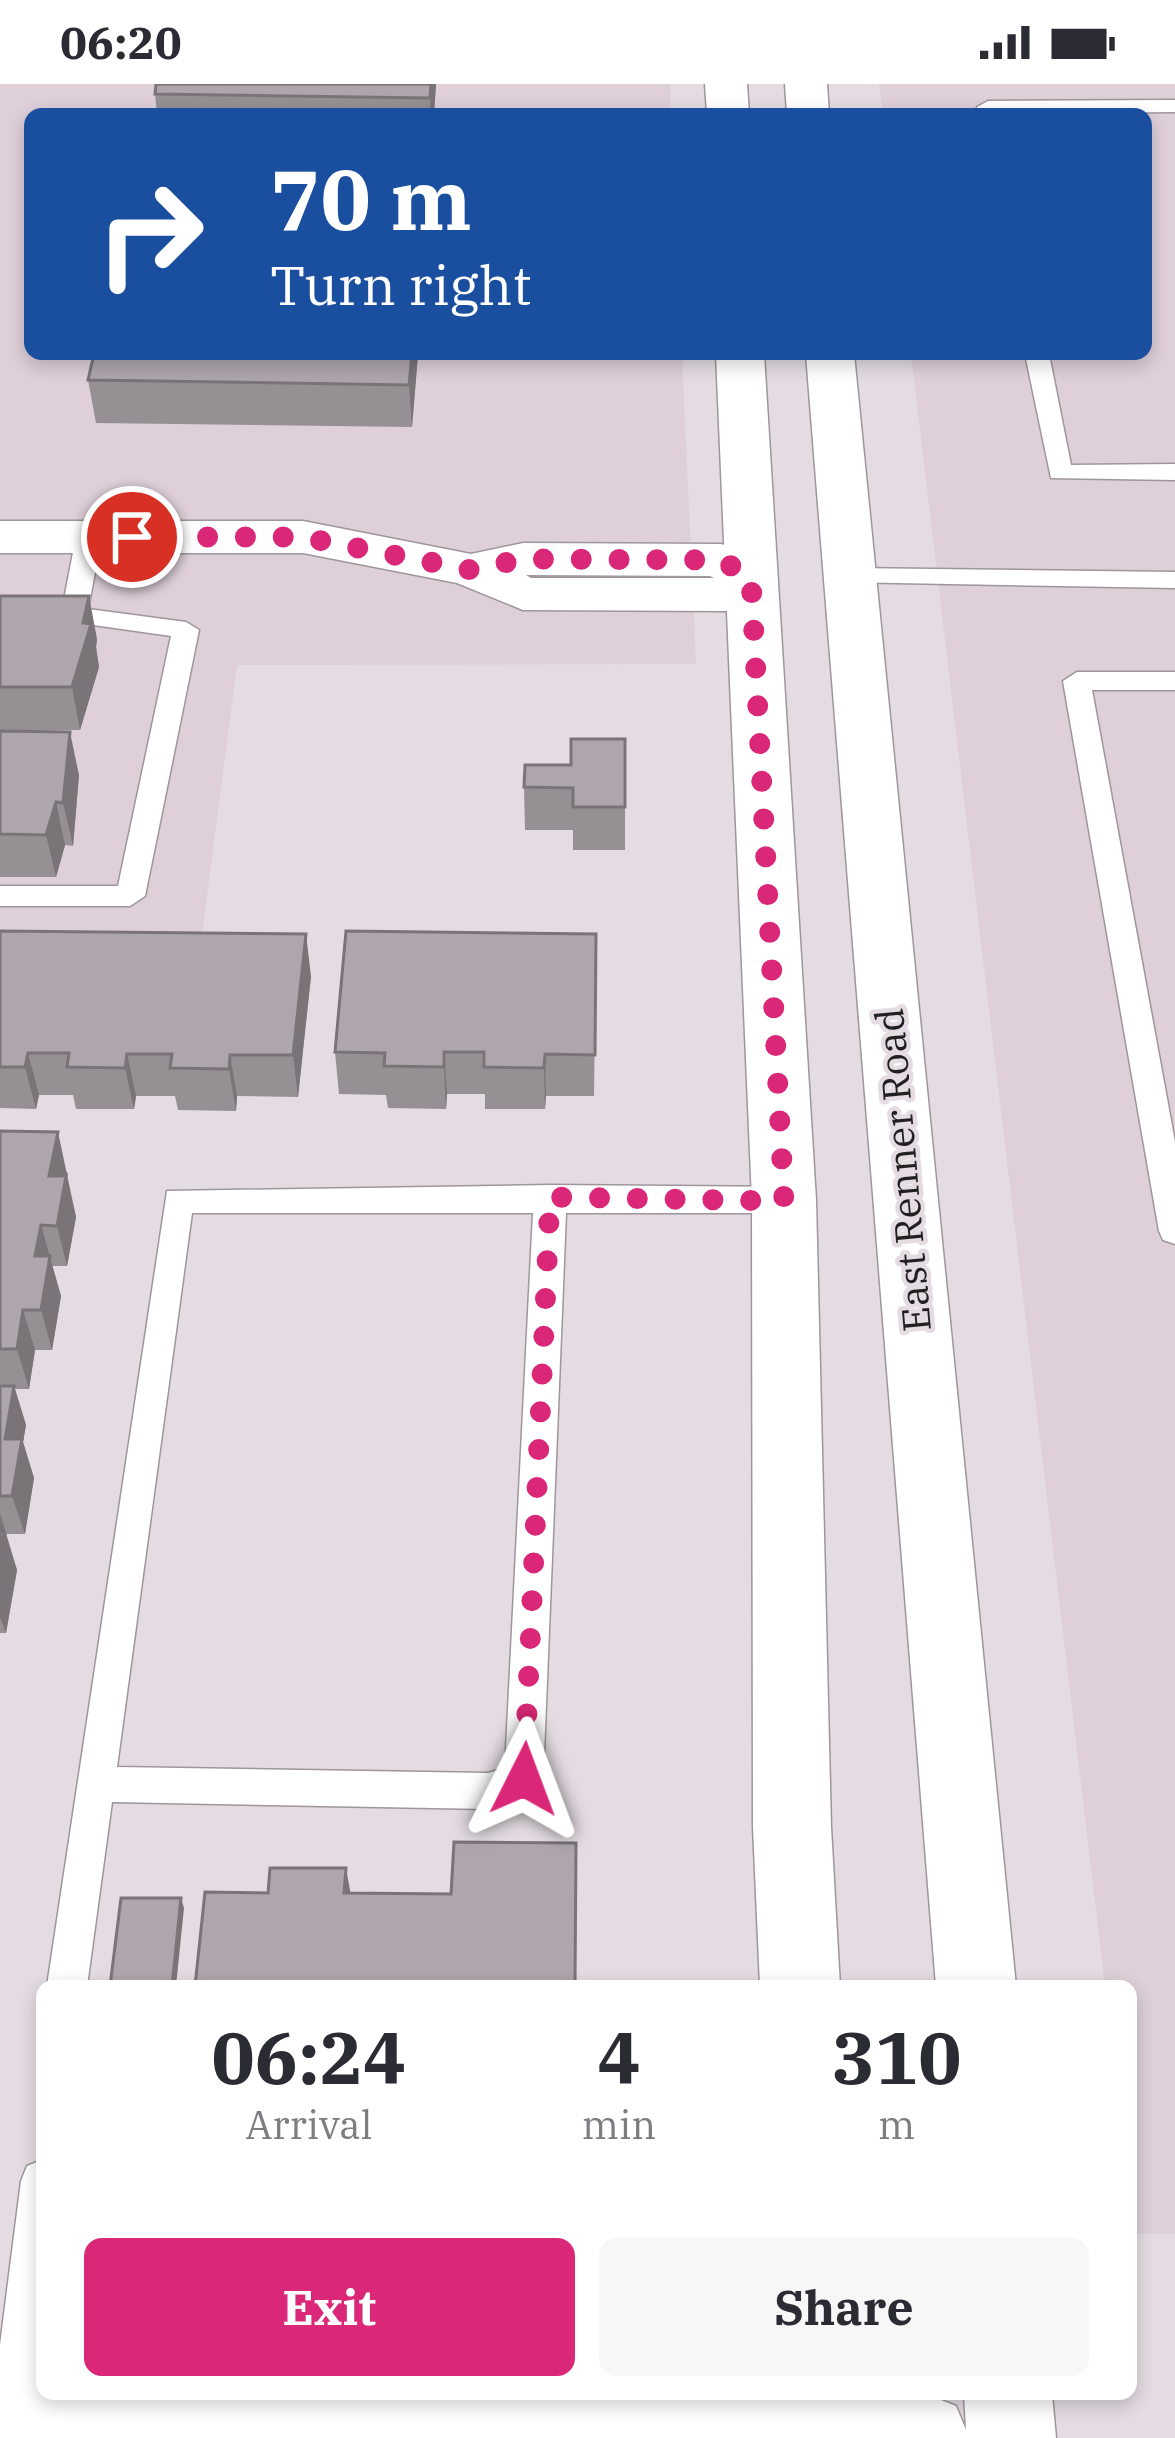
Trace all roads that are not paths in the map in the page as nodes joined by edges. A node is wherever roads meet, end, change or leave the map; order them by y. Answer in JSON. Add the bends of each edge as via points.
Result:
{"nodes":[{"id":1,"x":1175,"y":106,"type":"edge"},
{"id":2,"x":988,"y":108,"type":"edge"},
{"id":3,"x":740,"y":360,"type":"edge"},
{"id":4,"x":831,"y":360,"type":"edge"},
{"id":5,"x":1038,"y":360,"type":"edge"},
{"id":6,"x":1175,"y":472,"type":"edge"},
{"id":7,"x":0,"y":537,"type":"edge"},
{"id":8,"x":89,"y":537,"type":"junction"},
{"id":9,"x":850,"y":577,"type":"junction"},
{"id":10,"x":751,"y":579,"type":"junction"},
{"id":11,"x":1175,"y":580,"type":"edge"},
{"id":12,"x":37,"y":615,"type":"edge"},
{"id":13,"x":74,"y":615,"type":"junction"},
{"id":14,"x":1175,"y":681,"type":"edge"},
{"id":15,"x":0,"y":896,"type":"edge"},
{"id":16,"x":550,"y":1197,"type":"junction"},
{"id":17,"x":784,"y":1201,"type":"junction"},
{"id":18,"x":1175,"y":1232,"type":"edge"},
{"id":19,"x":93,"y":1784,"type":"junction"},
{"id":20,"x":68,"y":1980,"type":"edge"},
{"id":21,"x":800,"y":1980,"type":"edge"},
{"id":22,"x":975,"y":1980,"type":"edge"},
{"id":23,"x":36,"y":2221,"type":"edge"},
{"id":24,"x":1008,"y":2400,"type":"edge"},
{"id":25,"x":7,"y":2412,"type":"edge"},
{"id":26,"x":822,"y":2420,"type":"edge"},
{"id":27,"x":924,"y":2438,"type":"edge"},
{"id":28,"x":1011,"y":2438,"type":"edge"}],
"edges":[{"from":1,"to":2,"type":"lane"},
{"from":3,"to":10,"type":"main road"},
{"from":4,"to":9,"type":"main road","name":"East Renner Road"},
{"from":5,"to":6,"type":"lane","via":[[1060,473]]},
{"from":7,"to":8,"type":"main road"},
{"from":8,"to":10,"type":"main road","via":[[302,537],[471,570],[523,594],[725,595]]},
{"from":8,"to":13,"type":"lane"},
{"from":9,"to":10,"type":"main road"},
{"from":9,"to":11,"type":"lane"},
{"from":9,"to":22,"type":"main road","name":"East Renner Road"},
{"from":10,"to":17,"type":"main road"},
{"from":12,"to":13,"type":"lane"},
{"from":13,"to":15,"type":"lane","via":[[186,630],[130,896]]},
{"from":14,"to":18,"type":"lane","via":[[1077,681]]},
{"from":16,"to":17,"type":"lane"},
{"from":16,"to":19,"type":"lane","via":[[178,1201]]},
{"from":16,"to":19,"type":"lane","via":[[524,1779],[488,1791]]},
{"from":17,"to":21,"type":"main road"},
{"from":19,"to":20,"type":"lane"},
{"from":23,"to":25,"type":"lane"},
{"from":24,"to":28,"type":"main road"},
{"from":25,"to":26,"type":"main road"},
{"from":26,"to":27,"type":"main road"}]}
